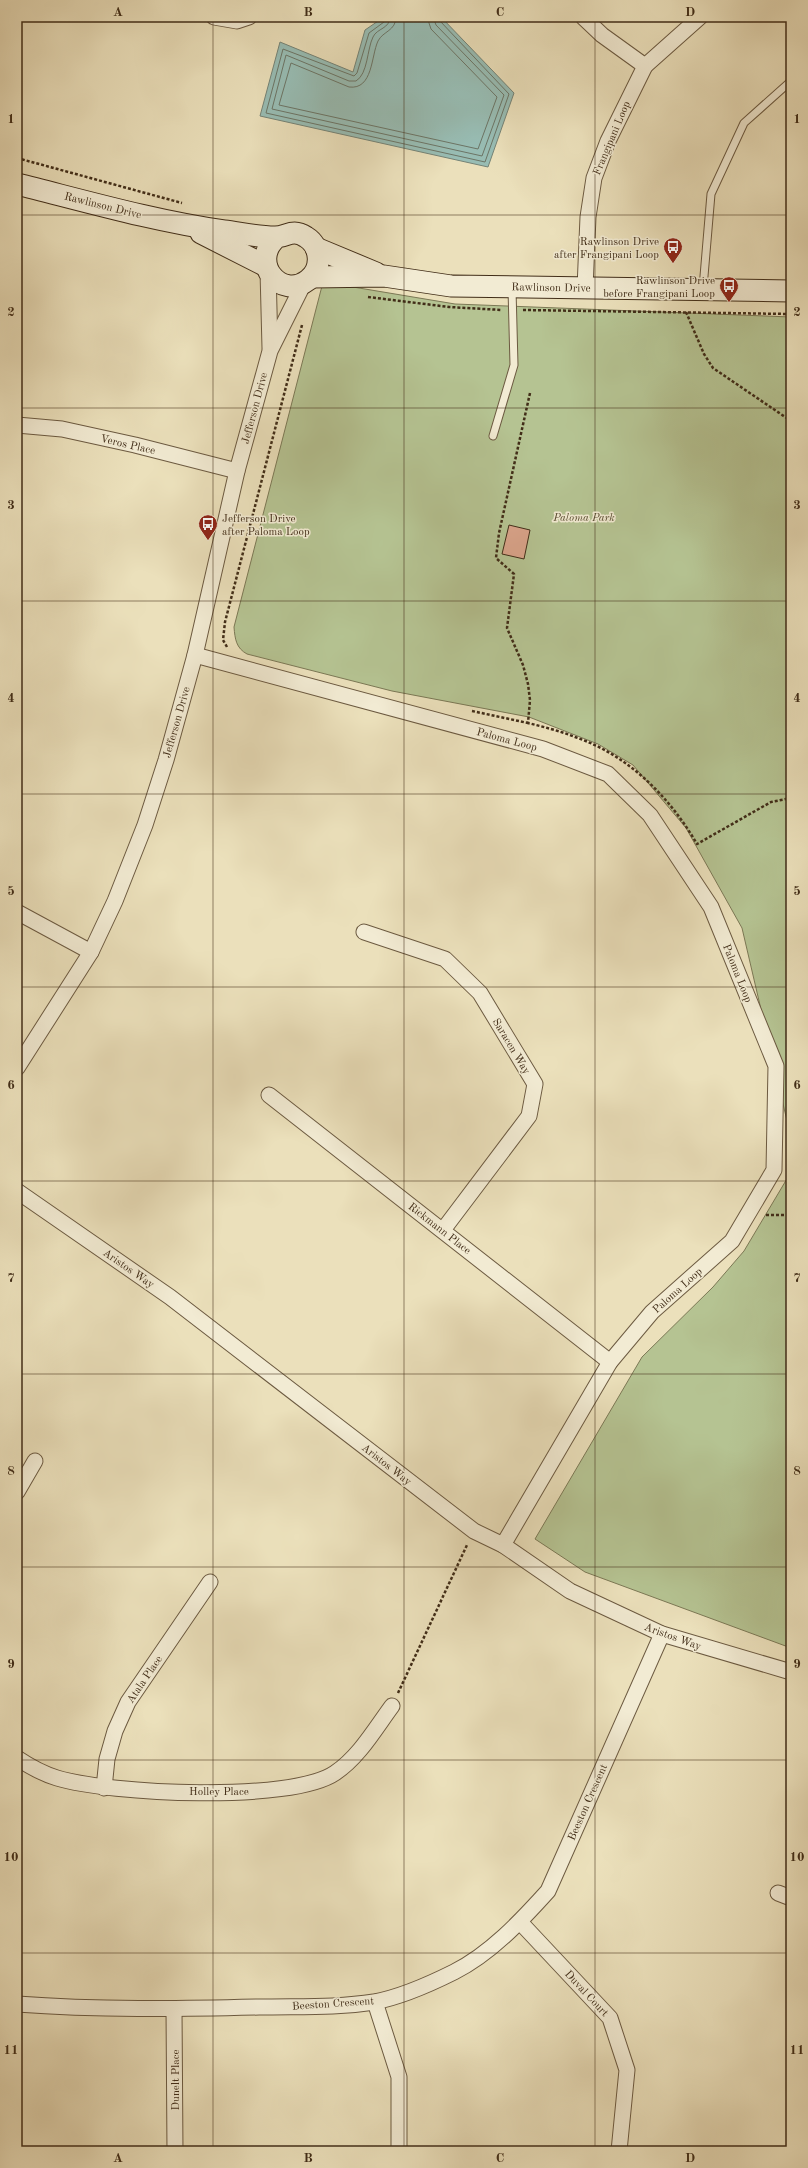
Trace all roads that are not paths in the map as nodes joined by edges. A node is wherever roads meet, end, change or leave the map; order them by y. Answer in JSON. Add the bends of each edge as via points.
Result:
{"nodes":[{"id":1,"x":214,"y":17,"type":"edge"},
{"id":2,"x":249,"y":17,"type":"edge"},
{"id":3,"x":583,"y":17,"type":"edge"},
{"id":4,"x":700,"y":17,"type":"edge"},
{"id":5,"x":645,"y":66,"type":"junction"},
{"id":6,"x":791,"y":81,"type":"edge"},
{"id":7,"x":17,"y":184,"type":"edge"},
{"id":8,"x":188,"y":226,"type":"junction"},
{"id":9,"x":276,"y":238,"type":"junction"},
{"id":10,"x":316,"y":248,"type":"junction"},
{"id":11,"x":267,"y":269,"type":"junction"},
{"id":12,"x":384,"y":276,"type":"junction"},
{"id":13,"x":308,"y":280,"type":"junction"},
{"id":14,"x":512,"y":287,"type":"junction"},
{"id":15,"x":585,"y":288,"type":"junction"},
{"id":16,"x":702,"y":289,"type":"junction"},
{"id":17,"x":791,"y":291,"type":"edge"},
{"id":18,"x":270,"y":351,"type":"junction"},
{"id":19,"x":17,"y":425,"type":"edge"},
{"id":20,"x":493,"y":436,"type":"dead end"},
{"id":21,"x":237,"y":470,"type":"junction"},
{"id":22,"x":195,"y":655,"type":"junction"},
{"id":23,"x":17,"y":912,"type":"edge"},
{"id":24,"x":364,"y":932,"type":"dead end"},
{"id":25,"x":91,"y":952,"type":"junction"},
{"id":26,"x":17,"y":1068,"type":"edge"},
{"id":27,"x":269,"y":1095,"type":"dead end"},
{"id":28,"x":17,"y":1191,"type":"edge"},
{"id":29,"x":443,"y":1230,"type":"junction"},
{"id":30,"x":610,"y":1362,"type":"junction"},
{"id":31,"x":35,"y":1461,"type":"dead end"},
{"id":32,"x":17,"y":1492,"type":"edge"},
{"id":33,"x":503,"y":1545,"type":"junction"},
{"id":34,"x":210,"y":1582,"type":"dead end"},
{"id":35,"x":662,"y":1634,"type":"junction"},
{"id":36,"x":791,"y":1672,"type":"edge"},
{"id":37,"x":392,"y":1706,"type":"road end"},
{"id":38,"x":17,"y":1758,"type":"edge"},
{"id":39,"x":104,"y":1788,"type":"junction"},
{"id":40,"x":520,"y":1922,"type":"junction"},
{"id":41,"x":375,"y":2002,"type":"junction"},
{"id":42,"x":17,"y":2004,"type":"edge"},
{"id":43,"x":174,"y":2009,"type":"junction"},
{"id":44,"x":175,"y":2151,"type":"edge"},
{"id":45,"x":399,"y":2151,"type":"edge"},
{"id":46,"x":619,"y":2151,"type":"edge"}],
"edges":[{"from":1,"to":2,"type":"street","via":[[225,20]]},
{"from":3,"to":5,"type":"street"},
{"from":4,"to":5,"type":"street","name":"Frangipani Loop"},
{"from":5,"to":15,"type":"street","name":"Frangipani Loop","via":[[608,142],[594,178],[588,217]]},
{"from":6,"to":16,"type":"lane","via":[[744,123],[711,194]]},
{"from":7,"to":8,"type":"street","name":"Rawlinson Drive"},
{"from":8,"to":9,"type":"street","name":"Rawlinson Drive"},
{"from":8,"to":11,"type":"street","name":"Rawlinson Drive"},
{"from":9,"to":10,"type":"street","name":"Rawlinson Drive","via":[[291,232],[301,234]]},
{"from":9,"to":11,"type":"street","via":[[267,250]]},
{"from":10,"to":12,"type":"street","name":"Rawlinson Drive"},
{"from":10,"to":13,"type":"street","via":[[319,263]]},
{"from":11,"to":13,"type":"street","name":"Rawlinson Drive","via":[[275,280],[284,284],[294,286]]},
{"from":11,"to":18,"type":"street","name":"Jefferson Drive"},
{"from":12,"to":13,"type":"street","name":"Rawlinson Drive"},
{"from":12,"to":14,"type":"street","name":"Rawlinson Drive","via":[[451,286]]},
{"from":13,"to":18,"type":"street","name":"Jefferson Drive"},
{"from":14,"to":15,"type":"street","name":"Rawlinson Drive"},
{"from":14,"to":20,"type":"lane","via":[[514,365]]},
{"from":15,"to":16,"type":"street","name":"Rawlinson Drive"},
{"from":16,"to":17,"type":"street","name":"Rawlinson Drive"},
{"from":18,"to":21,"type":"street","name":"Jefferson Drive"},
{"from":19,"to":21,"type":"street","name":"Veros Place","via":[[69,431],[135,444]]},
{"from":21,"to":22,"type":"street","name":"Jefferson Drive"},
{"from":22,"to":25,"type":"street","name":"Jefferson Drive","via":[[166,760],[144,825],[115,901]]},
{"from":22,"to":30,"type":"street","name":"Paloma Loop","via":[[543,749],[608,774],[650,815],[711,907],[776,1066],[774,1170],[732,1241],[652,1312]]},
{"from":23,"to":25,"type":"street"},
{"from":24,"to":29,"type":"street","name":"Saracen Way","via":[[445,959],[480,993],[535,1084],[529,1116]]},
{"from":25,"to":26,"type":"street","name":"Jefferson Drive"},
{"from":27,"to":29,"type":"street","name":"Rickmann Place"},
{"from":28,"to":33,"type":"street","name":"Aristos Way","via":[[170,1297],[474,1531]]},
{"from":29,"to":30,"type":"street","name":"Rickmann Place"},
{"from":30,"to":33,"type":"street","name":"Paloma Loop"},
{"from":31,"to":32,"type":"street"},
{"from":33,"to":35,"type":"street","name":"Aristos Way","via":[[570,1591]]},
{"from":34,"to":39,"type":"street","name":"Atala Place","via":[[128,1702],[107,1759]]},
{"from":35,"to":36,"type":"street","name":"Aristos Way"},
{"from":35,"to":40,"type":"street","name":"Beeston Crescent","via":[[548,1891]]},
{"from":37,"to":39,"type":"street","name":"Holley Place","via":[[354,1758],[335,1773],[310,1785],[275,1791],[229,1792]]},
{"from":38,"to":39,"type":"street","name":"Holley Place","via":[[57,1778]]},
{"from":40,"to":41,"type":"street","name":"Beeston Crescent","via":[[490,1948],[455,1971],[407,1992]]},
{"from":40,"to":46,"type":"street","name":"Duval Court","via":[[610,2018],[627,2070]]},
{"from":41,"to":43,"type":"street","name":"Beeston Crescent"},
{"from":41,"to":45,"type":"street","via":[[399,2077]]},
{"from":42,"to":43,"type":"street","name":"Beeston Crescent"},
{"from":43,"to":44,"type":"street","name":"Dunelt Place"}]}
